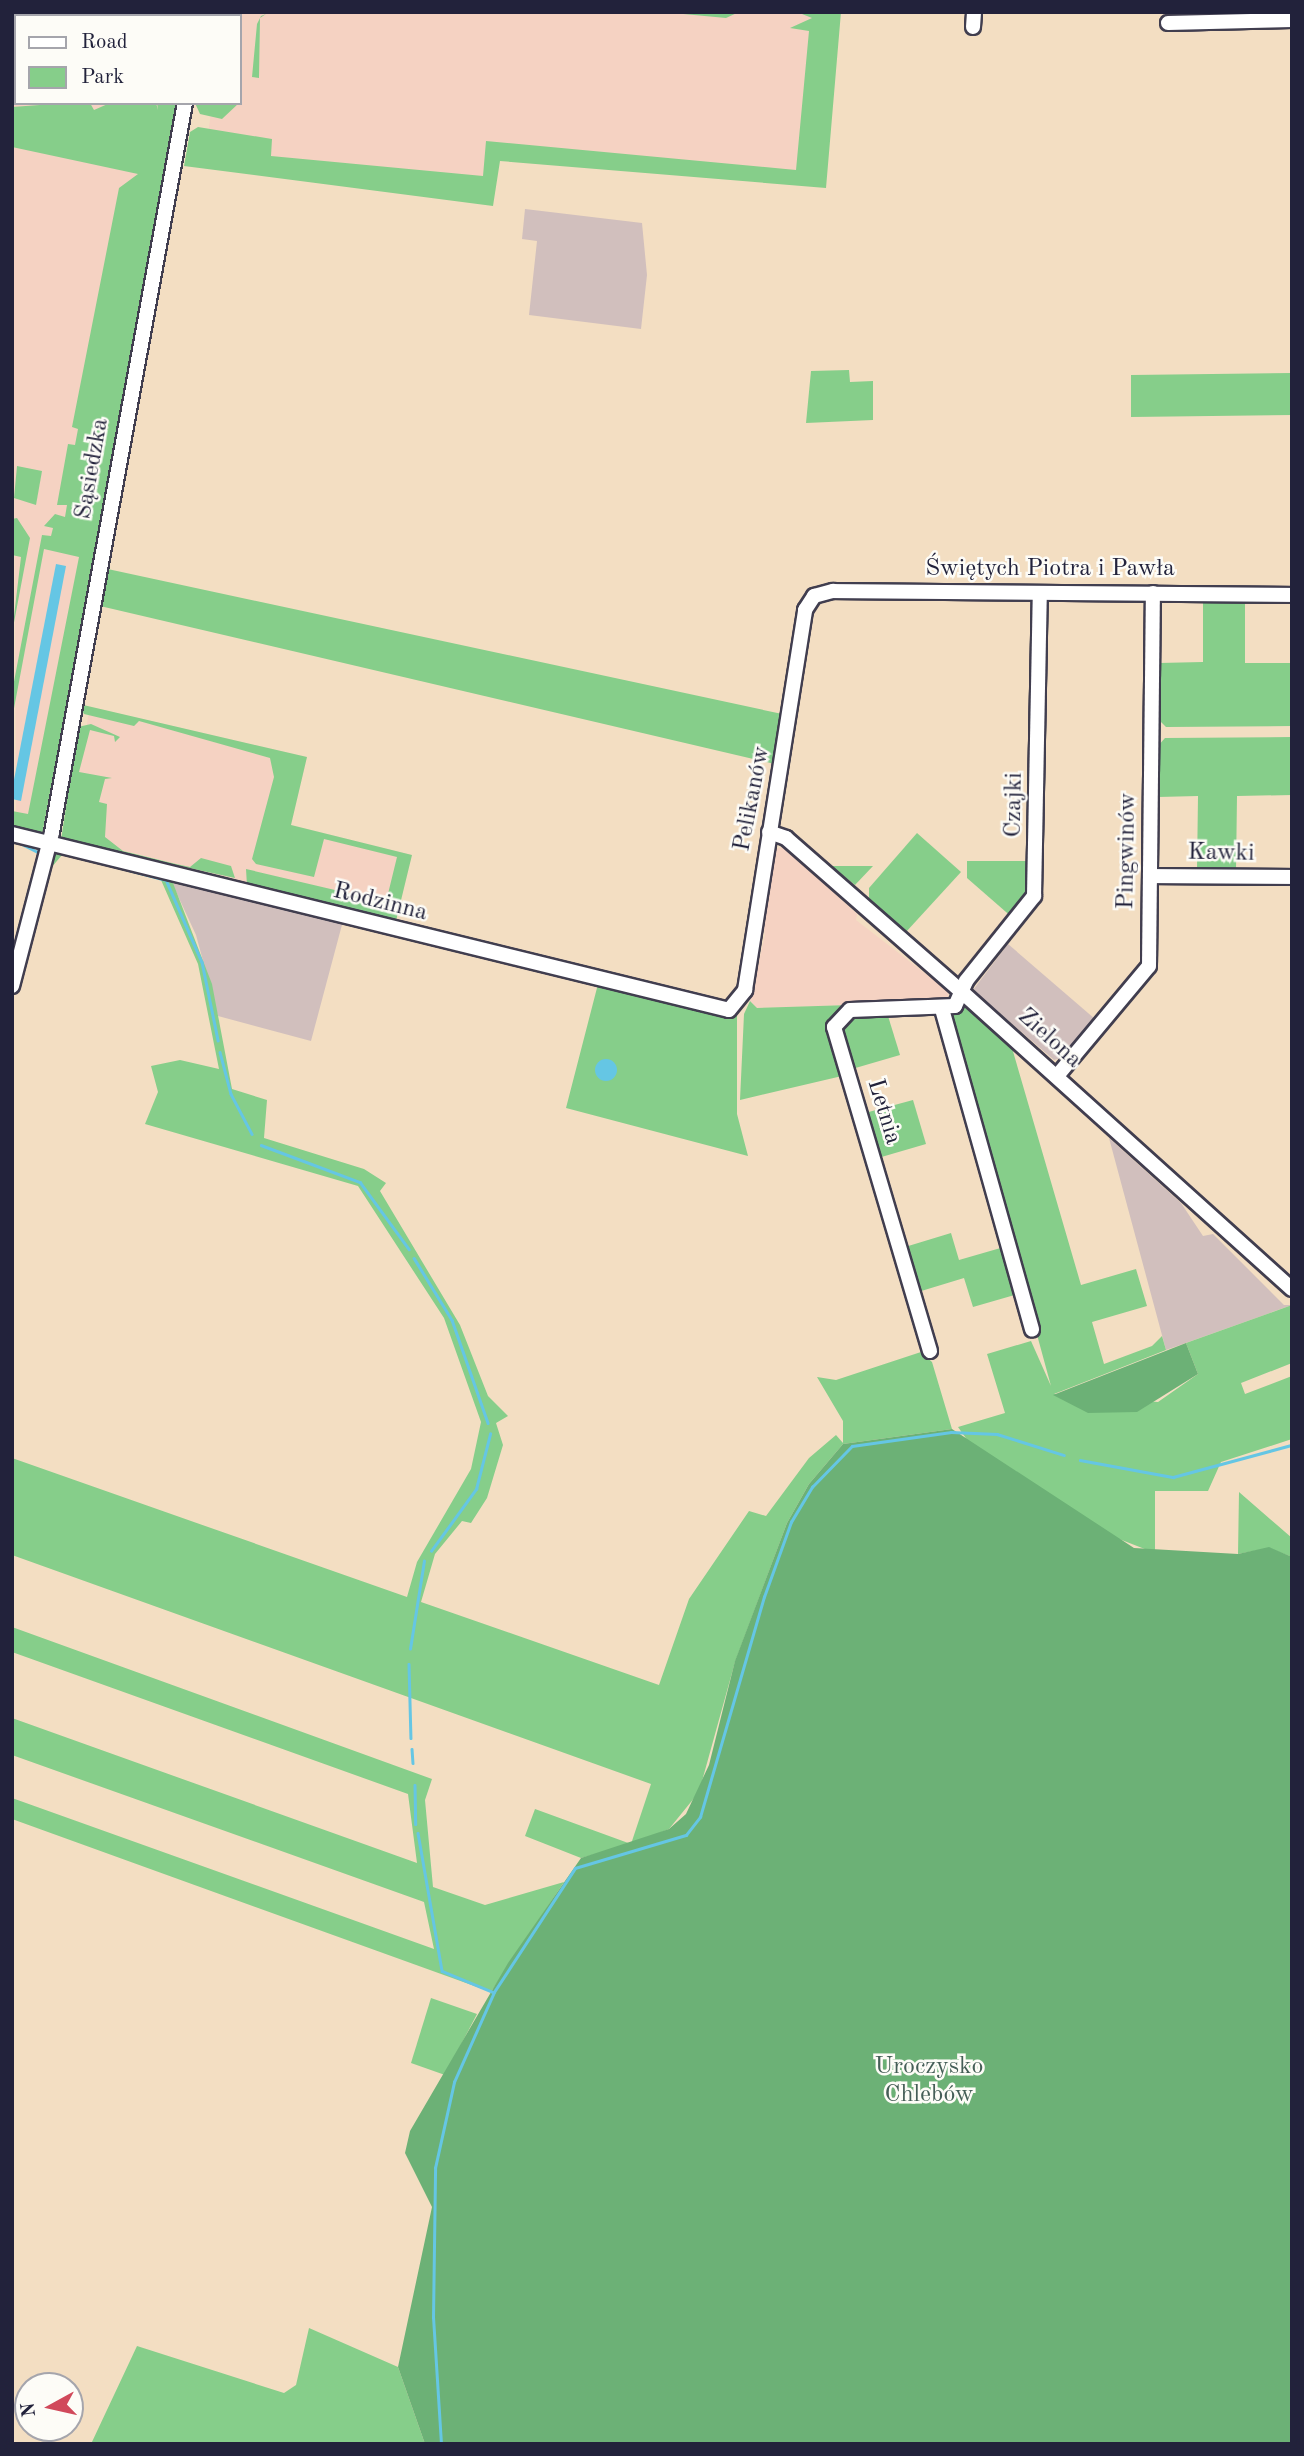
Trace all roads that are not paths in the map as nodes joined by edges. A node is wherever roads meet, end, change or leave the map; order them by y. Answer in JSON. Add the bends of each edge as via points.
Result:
{"nodes":[{"id":1,"x":1292,"y":20,"type":"edge"},
{"id":2,"x":1168,"y":23,"type":"dead end"},
{"id":3,"x":185,"y":105,"type":"edge"},
{"id":4,"x":1040,"y":593,"type":"junction"},
{"id":5,"x":1153,"y":593,"type":"junction"},
{"id":6,"x":1292,"y":595,"type":"edge"},
{"id":7,"x":810,"y":600,"type":"joint"},
{"id":8,"x":769,"y":832,"type":"junction"},
{"id":9,"x":12,"y":834,"type":"edge"},
{"id":10,"x":50,"y":843,"type":"junction"},
{"id":11,"x":1150,"y":876,"type":"junction"},
{"id":12,"x":1292,"y":877,"type":"edge"},
{"id":13,"x":12,"y":986,"type":"edge"},
{"id":14,"x":962,"y":992,"type":"junction"},
{"id":15,"x":737,"y":1006,"type":"joint"},
{"id":16,"x":942,"y":1009,"type":"junction"},
{"id":17,"x":1057,"y":1076,"type":"junction"},
{"id":18,"x":1292,"y":1289,"type":"edge"},
{"id":19,"x":1032,"y":1330,"type":"dead end"},
{"id":20,"x":930,"y":1351,"type":"dead end"}],
"edges":[{"from":1,"to":2,"type":"street"},
{"from":3,"to":10,"type":"street","name":"Sąsiedzka"},
{"from":4,"to":5,"type":"street","name":"Świętych Piotra i Pawła"},
{"from":4,"to":7,"type":"street","name":"Świętych Piotra i Pawła","via":[[834,591]]},
{"from":4,"to":14,"type":"street","name":"Czajki","via":[[1034,896]]},
{"from":5,"to":6,"type":"street","name":"Świętych Piotra i Pawła"},
{"from":5,"to":11,"type":"street","name":"Pingwinów"},
{"from":7,"to":8,"type":"street","name":"Pelikanów"},
{"from":8,"to":14,"type":"street","name":"Zielona","via":[[786,838]]},
{"from":8,"to":15,"type":"street","name":"Pelikanów"},
{"from":9,"to":10,"type":"street","name":"Rodzinna"},
{"from":10,"to":13,"type":"street","name":"Sąsiedzka"},
{"from":10,"to":15,"type":"street","name":"Rodzinna","via":[[709,1007]]},
{"from":11,"to":12,"type":"street","name":"Kawki"},
{"from":11,"to":17,"type":"street","name":"Pingwinów","via":[[1149,966]]},
{"from":14,"to":16,"type":"street","via":[[955,1006]]},
{"from":14,"to":17,"type":"street","name":"Zielona"},
{"from":16,"to":19,"type":"street"},
{"from":16,"to":20,"type":"street","name":"Letnia","via":[[850,1010],[834,1027]]},
{"from":17,"to":18,"type":"street","name":"Zielona"}]}
